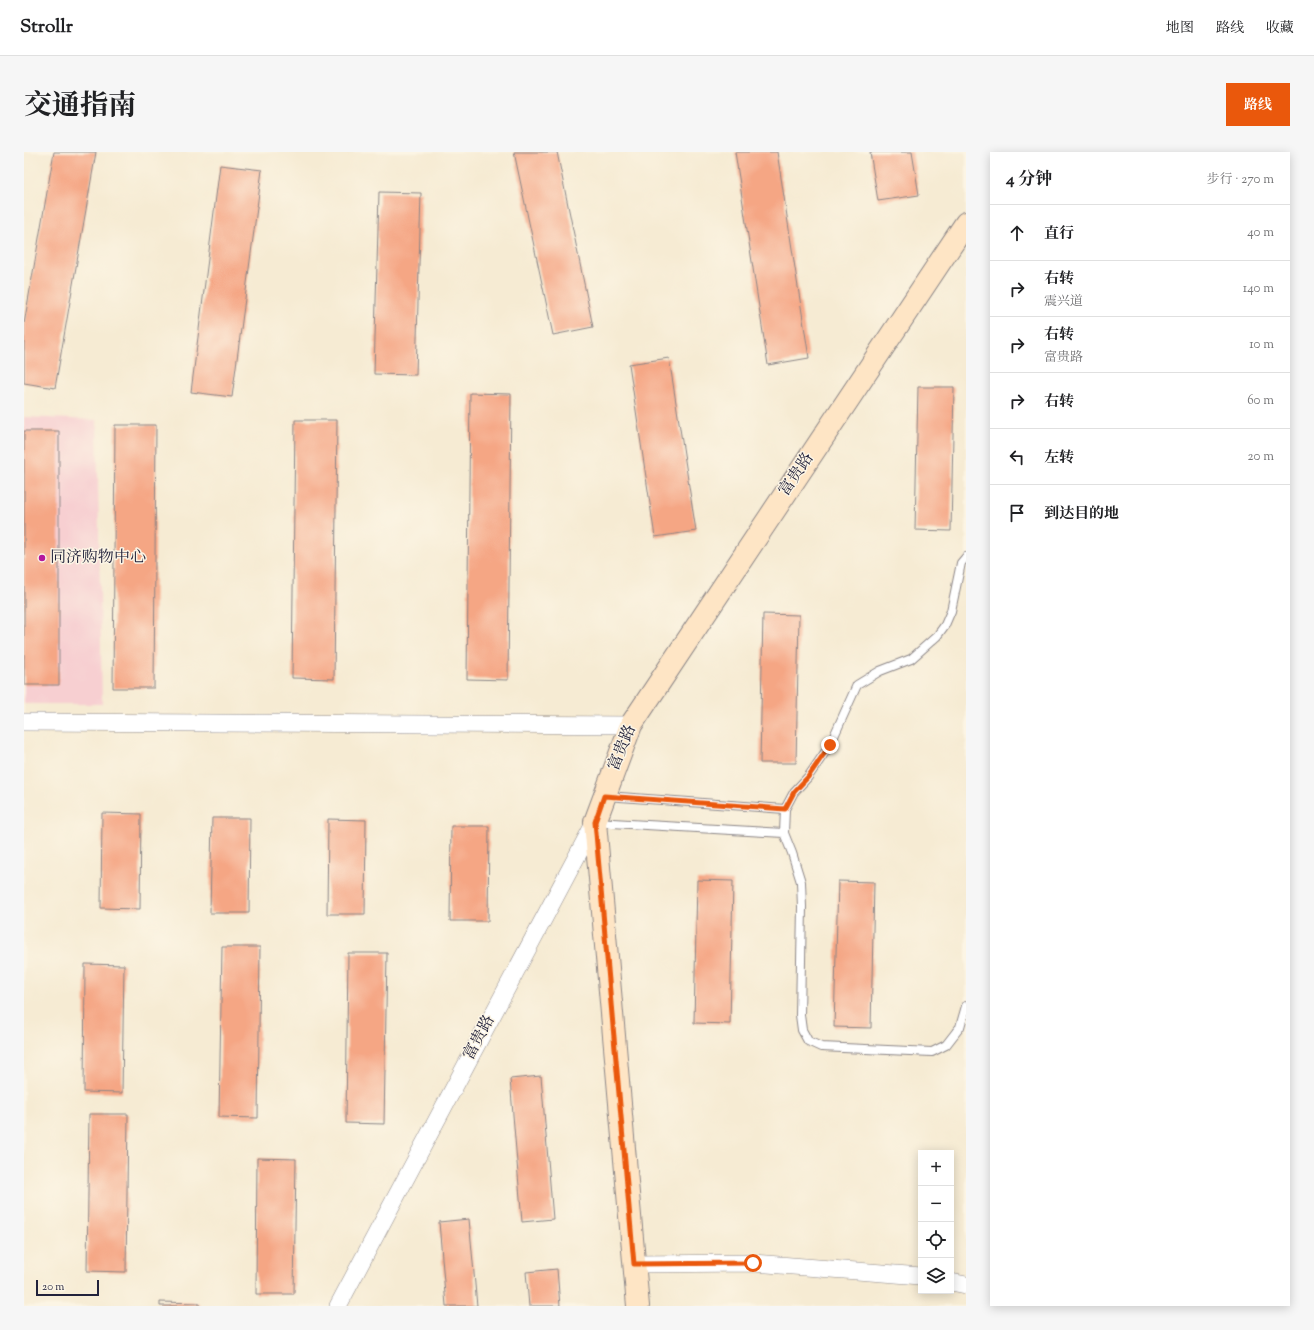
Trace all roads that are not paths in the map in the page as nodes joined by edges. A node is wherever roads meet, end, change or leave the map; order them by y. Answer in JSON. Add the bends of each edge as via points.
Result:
{"nodes":[{"id":1,"x":966,"y":223,"type":"edge"},
{"id":2,"x":966,"y":557,"type":"edge"},
{"id":3,"x":24,"y":722,"type":"edge"},
{"id":4,"x":631,"y":725,"type":"junction"},
{"id":5,"x":604,"y":796,"type":"junction"},
{"id":6,"x":785,"y":809,"type":"junction"},
{"id":7,"x":595,"y":822,"type":"junction"},
{"id":8,"x":784,"y":834,"type":"junction"},
{"id":9,"x":966,"y":1006,"type":"edge"},
{"id":10,"x":634,"y":1264,"type":"junction"},
{"id":11,"x":918,"y":1276,"type":"edge"},
{"id":12,"x":954,"y":1283,"type":"edge"},
{"id":13,"x":966,"y":1285,"type":"edge"},
{"id":14,"x":338,"y":1306,"type":"edge"},
{"id":15,"x":638,"y":1306,"type":"edge"}],
"edges":[{"from":1,"to":4,"type":"street","name":"富贵路"},
{"from":2,"to":6,"type":"lane","via":[[961,563],[951,612],[945,625],[937,636],[911,659],[880,671],[857,685],[830,745],[794,792]]},
{"from":3,"to":4,"type":"street"},
{"from":4,"to":5,"type":"street","name":"富贵路"},
{"from":5,"to":6,"type":"lane"},
{"from":5,"to":7,"type":"street","name":"富贵路"},
{"from":6,"to":8,"type":"lane"},
{"from":7,"to":8,"type":"lane"},
{"from":7,"to":10,"type":"street"},
{"from":7,"to":14,"type":"street","name":"富贵路"},
{"from":8,"to":9,"type":"lane","via":[[801,882],[800,1015],[802,1030],[808,1041],[821,1047],[932,1052],[946,1045],[960,1028]]},
{"from":10,"to":11,"type":"street","via":[[753,1263]]},
{"from":10,"to":15,"type":"street"},
{"from":12,"to":13,"type":"street"}]}
